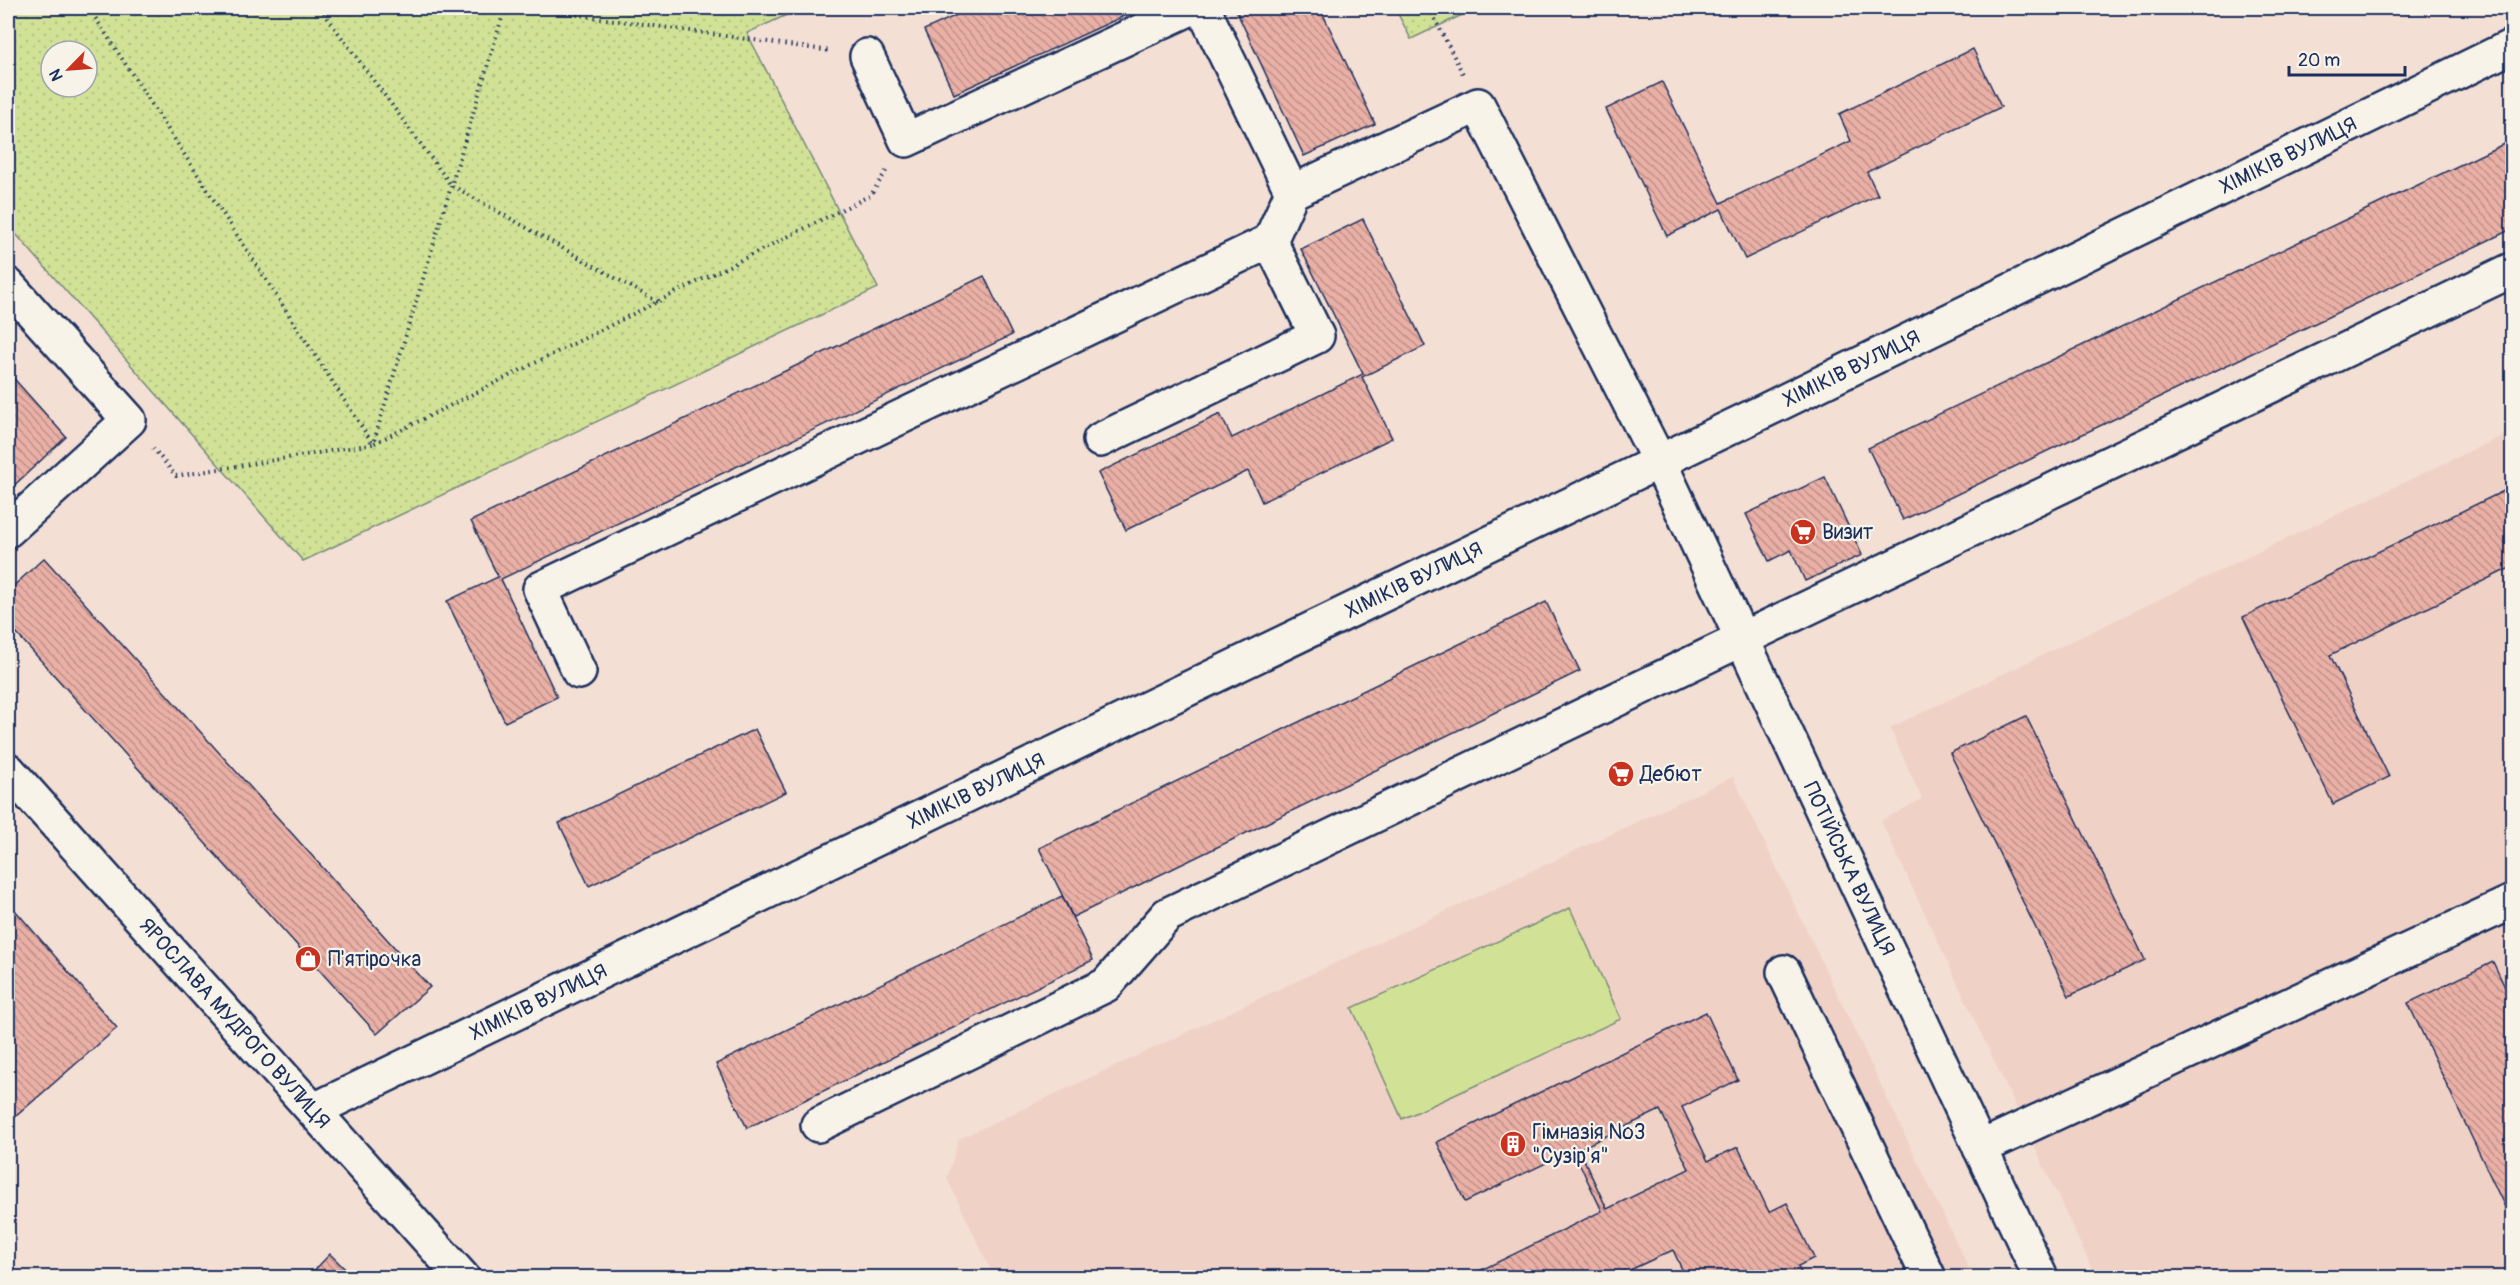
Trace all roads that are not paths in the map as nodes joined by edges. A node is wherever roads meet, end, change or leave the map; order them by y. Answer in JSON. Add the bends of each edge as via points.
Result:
{"nodes":[{"id":1,"x":1191,"y":8,"type":"edge"},
{"id":2,"x":1203,"y":8,"type":"edge"},
{"id":3,"x":2512,"y":46,"type":"edge"},
{"id":4,"x":867,"y":56,"type":"road end"},
{"id":5,"x":1292,"y":192,"type":"junction"},
{"id":6,"x":1270,"y":241,"type":"junction"},
{"id":7,"x":2512,"y":270,"type":"edge"},
{"id":8,"x":8,"y":285,"type":"edge"},
{"id":9,"x":1100,"y":440,"type":"dead end"},
{"id":10,"x":1659,"y":461,"type":"junction"},
{"id":11,"x":8,"y":530,"type":"edge"},
{"id":12,"x":1742,"y":638,"type":"junction"},
{"id":13,"x":579,"y":672,"type":"dead end"},
{"id":14,"x":8,"y":770,"type":"edge"},
{"id":15,"x":2512,"y":902,"type":"edge"},
{"id":16,"x":1785,"y":972,"type":"dead end"},
{"id":17,"x":314,"y":1110,"type":"junction"},
{"id":18,"x":818,"y":1125,"type":"dead end"},
{"id":19,"x":1980,"y":1148,"type":"junction"},
{"id":20,"x":463,"y":1278,"type":"edge"},
{"id":21,"x":1929,"y":1278,"type":"edge"},
{"id":22,"x":2041,"y":1278,"type":"edge"}],
"edges":[{"from":1,"to":4,"type":"street","via":[[906,140]]},
{"from":2,"to":5,"type":"street"},
{"from":3,"to":10,"type":"street","name":"ХІМІКІВ ВУЛИЦЯ"},
{"from":5,"to":6,"type":"street"},
{"from":5,"to":10,"type":"street","name":"ПОТІЙСЬКА ВУЛИЦЯ","via":[[1478,105]]},
{"from":6,"to":9,"type":"street","via":[[1317,336]]},
{"from":6,"to":13,"type":"street","via":[[540,589]]},
{"from":7,"to":12,"type":"street"},
{"from":8,"to":11,"type":"street","via":[[129,420]]},
{"from":10,"to":12,"type":"street","name":"ПОТІЙСЬКА ВУЛИЦЯ"},
{"from":10,"to":17,"type":"street","name":"ХІМІКІВ ВУЛИЦЯ"},
{"from":12,"to":18,"type":"street","via":[[1167,915],[1106,985]]},
{"from":12,"to":19,"type":"street","name":"ПОТІЙСЬКА ВУЛИЦЯ"},
{"from":14,"to":17,"type":"street","name":"ЯРОСЛАВА МУДРОГО ВУЛИЦЯ"},
{"from":15,"to":19,"type":"street"},
{"from":16,"to":21,"type":"street"},
{"from":17,"to":20,"type":"street","name":"ЯРОСЛАВА МУДРОГО ВУЛИЦЯ"},
{"from":19,"to":22,"type":"street","name":"ПОТІЙСЬКА ВУЛИЦЯ"}]}
